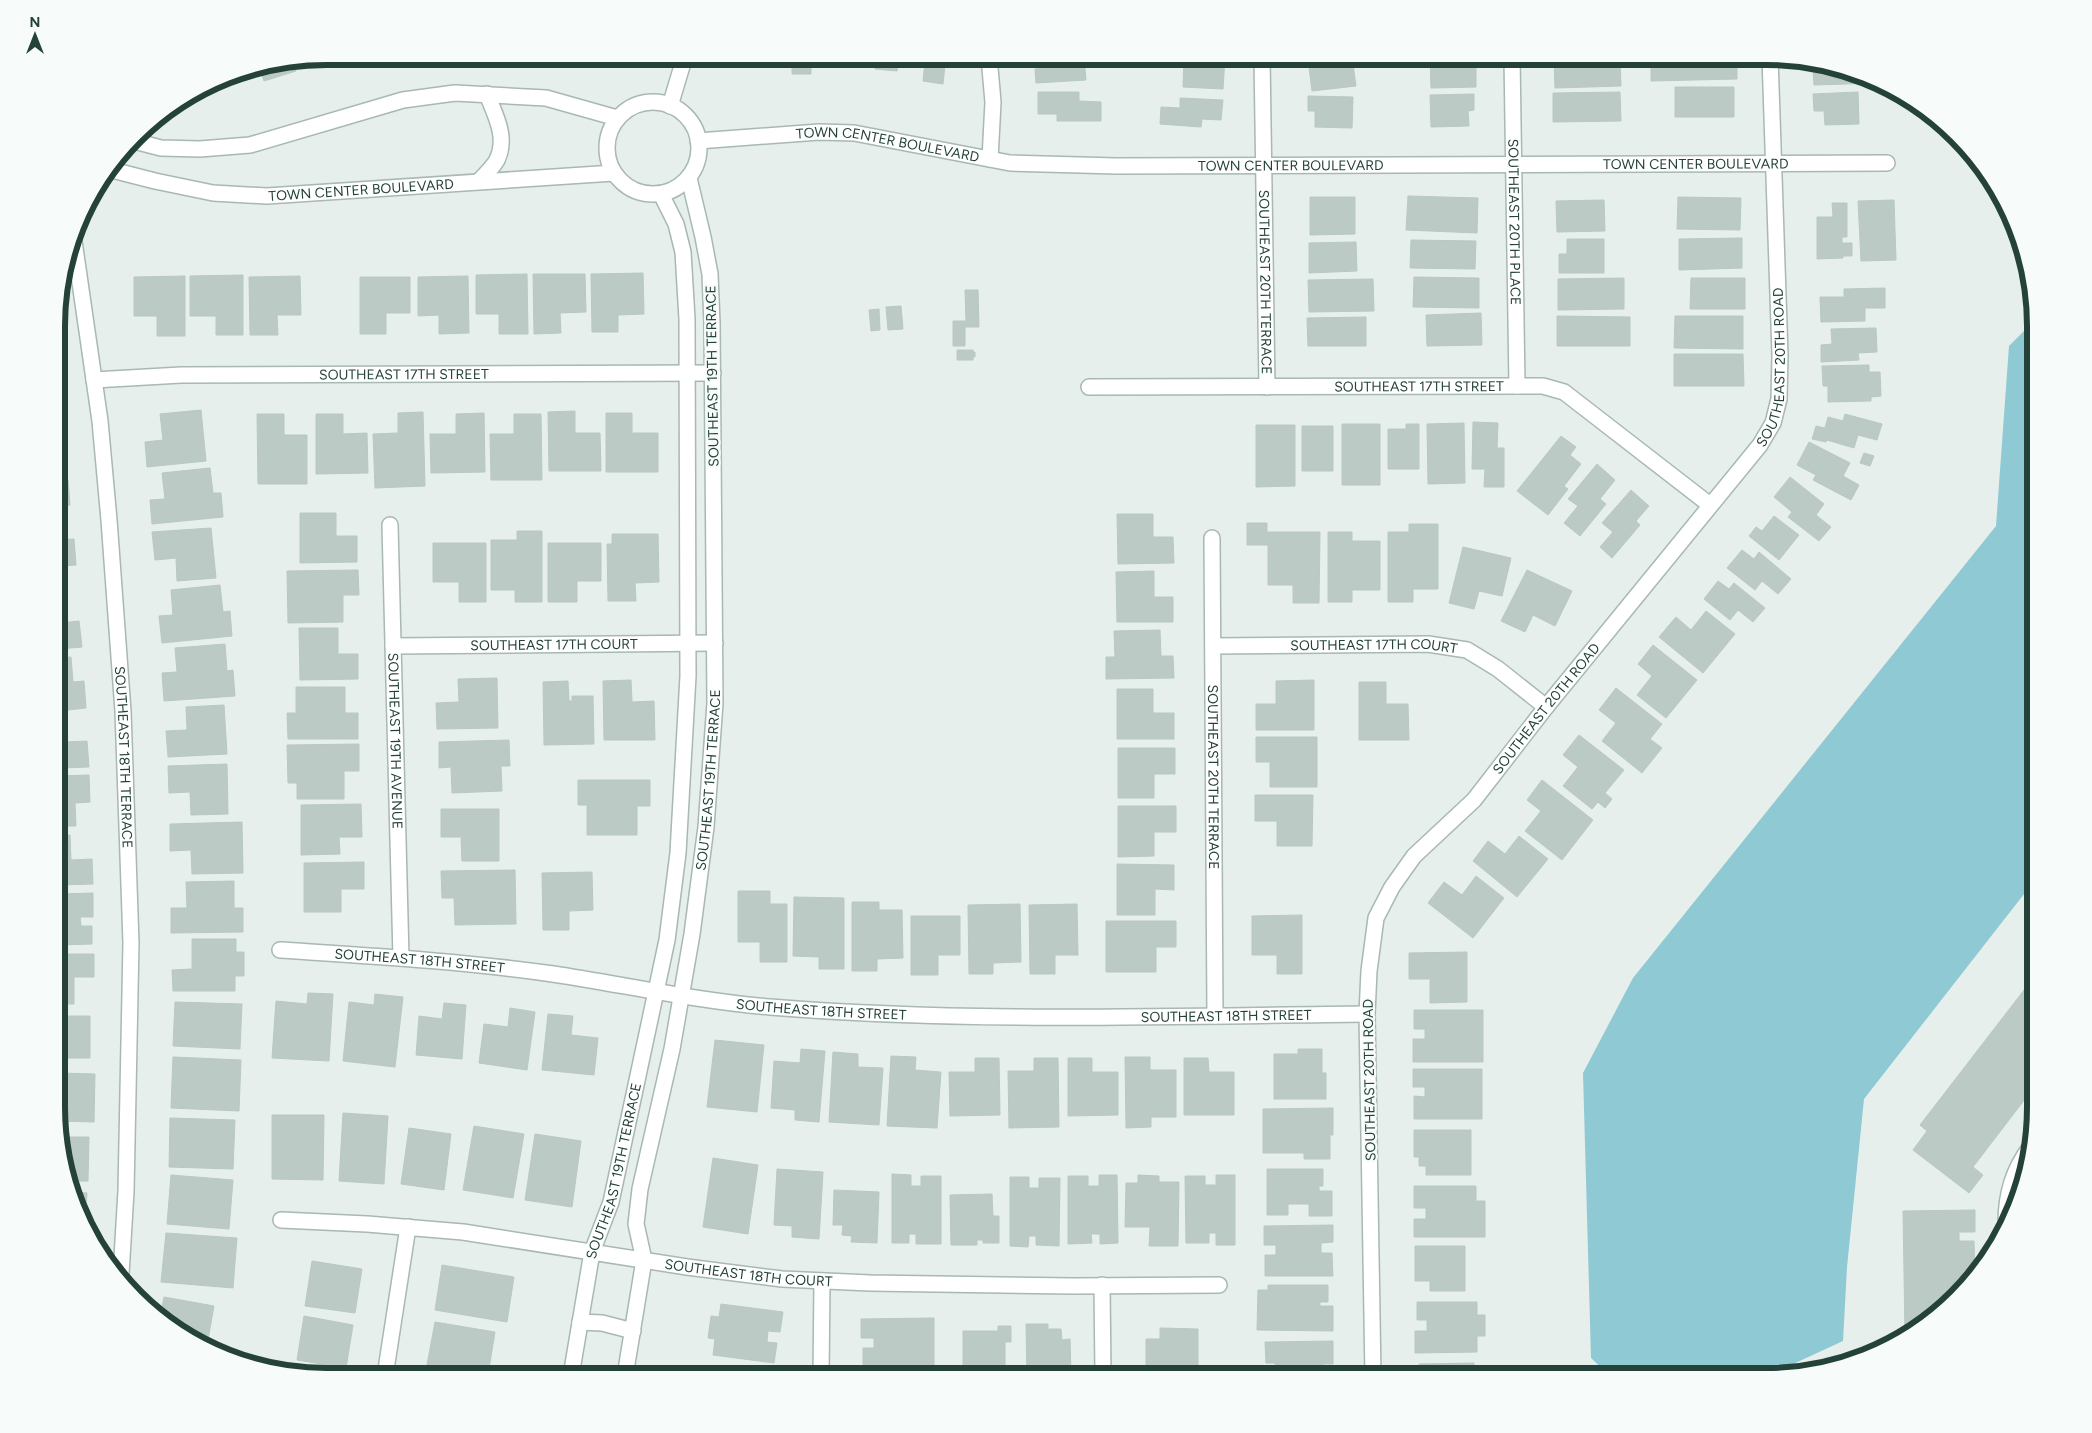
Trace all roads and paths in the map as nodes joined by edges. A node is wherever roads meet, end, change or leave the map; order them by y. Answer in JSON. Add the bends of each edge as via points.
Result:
{"nodes":[{"id":1,"x":682,"y":65,"type":"edge"},
{"id":2,"x":990,"y":65,"type":"edge"},
{"id":3,"x":1262,"y":65,"type":"edge"},
{"id":4,"x":1512,"y":65,"type":"edge"},
{"id":5,"x":1770,"y":65,"type":"edge"},
{"id":6,"x":487,"y":94,"type":"junction"},
{"id":7,"x":670,"y":106,"type":"junction"},
{"id":8,"x":617,"y":118,"type":"junction"},
{"id":9,"x":698,"y":141,"type":"junction"},
{"id":10,"x":140,"y":142,"type":"edge"},
{"id":11,"x":990,"y":159,"type":"junction"},
{"id":12,"x":1772,"y":163,"type":"junction"},
{"id":13,"x":1886,"y":163,"type":"dead end"},
{"id":14,"x":1514,"y":165,"type":"junction"},
{"id":15,"x":1264,"y":166,"type":"junction"},
{"id":16,"x":116,"y":171,"type":"edge"},
{"id":17,"x":614,"y":173,"type":"junction"},
{"id":18,"x":689,"y":178,"type":"junction"},
{"id":19,"x":479,"y":181,"type":"junction"},
{"id":20,"x":661,"y":194,"type":"junction"},
{"id":21,"x":76,"y":253,"type":"edge"},
{"id":22,"x":687,"y":373,"type":"junction"},
{"id":23,"x":713,"y":373,"type":"junction"},
{"id":24,"x":94,"y":380,"type":"junction"},
{"id":25,"x":1517,"y":386,"type":"junction"},
{"id":26,"x":1088,"y":387,"type":"dead end"},
{"id":27,"x":1267,"y":387,"type":"junction"},
{"id":28,"x":1710,"y":505,"type":"junction"},
{"id":29,"x":390,"y":525,"type":"dead end"},
{"id":30,"x":1212,"y":538,"type":"dead end"},
{"id":31,"x":688,"y":643,"type":"junction"},
{"id":32,"x":715,"y":643,"type":"junction"},
{"id":33,"x":393,"y":646,"type":"junction"},
{"id":34,"x":1213,"y":646,"type":"junction"},
{"id":35,"x":1546,"y":707,"type":"junction"},
{"id":36,"x":280,"y":950,"type":"dead end"},
{"id":37,"x":401,"y":958,"type":"junction"},
{"id":38,"x":656,"y":991,"type":"junction"},
{"id":39,"x":682,"y":995,"type":"junction"},
{"id":40,"x":1367,"y":1014,"type":"junction"},
{"id":41,"x":1215,"y":1016,"type":"junction"},
{"id":42,"x":2021,"y":1160,"type":"edge"},
{"id":43,"x":2006,"y":1209,"type":"edge"},
{"id":44,"x":281,"y":1220,"type":"dead end"},
{"id":45,"x":408,"y":1227,"type":"junction"},
{"id":46,"x":592,"y":1252,"type":"junction"},
{"id":47,"x":644,"y":1260,"type":"junction"},
{"id":48,"x":121,"y":1269,"type":"edge"},
{"id":49,"x":822,"y":1281,"type":"junction"},
{"id":50,"x":1219,"y":1285,"type":"dead end"},
{"id":51,"x":1102,"y":1286,"type":"junction"},
{"id":52,"x":580,"y":1322,"type":"junction"},
{"id":53,"x":633,"y":1331,"type":"junction"},
{"id":54,"x":386,"y":1368,"type":"edge"},
{"id":55,"x":572,"y":1368,"type":"edge"},
{"id":56,"x":626,"y":1368,"type":"edge"},
{"id":57,"x":821,"y":1368,"type":"edge"},
{"id":58,"x":1103,"y":1368,"type":"edge"},
{"id":59,"x":1373,"y":1368,"type":"edge"}],
"edges":[{"from":1,"to":7,"type":"street"},
{"from":2,"to":11,"type":"street","via":[[993,102]]},
{"from":3,"to":15,"type":"street","name":"SOUTHEAST 20TH TERRACE"},
{"from":4,"to":14,"type":"street","name":"SOUTHEAST 20TH PLACE"},
{"from":5,"to":12,"type":"street","name":"SOUTHEAST 20TH ROAD"},
{"from":6,"to":8,"type":"street","via":[[546,98]]},
{"from":6,"to":10,"type":"street","via":[[455,93],[404,100],[250,145],[200,149],[161,148]]},
{"from":6,"to":19,"type":"street","via":[[500,125],[501,146],[497,161]]},
{"from":7,"to":8,"type":"street","via":[[645,102]]},
{"from":7,"to":9,"type":"street","via":[[688,118]]},
{"from":8,"to":17,"type":"street","via":[[609,132],[606,149]]},
{"from":9,"to":11,"type":"street","name":"TOWN CENTER BOULEVARD","via":[[818,132],[854,133]]},
{"from":9,"to":18,"type":"street","via":[[696,164]]},
{"from":11,"to":15,"type":"street","name":"TOWN CENTER BOULEVARD","via":[[1010,163],[1116,166]]},
{"from":12,"to":13,"type":"street","name":"TOWN CENTER BOULEVARD"},
{"from":12,"to":14,"type":"street","name":"TOWN CENTER BOULEVARD"},
{"from":12,"to":28,"type":"street","name":"SOUTHEAST 20TH ROAD","via":[[1779,399],[1773,423],[1760,444]]},
{"from":14,"to":15,"type":"street","name":"TOWN CENTER BOULEVARD"},
{"from":14,"to":25,"type":"street","name":"SOUTHEAST 20TH PLACE"},
{"from":15,"to":27,"type":"street","name":"SOUTHEAST 20TH TERRACE"},
{"from":16,"to":19,"type":"street","name":"TOWN CENTER BOULEVARD","via":[[213,193],[267,196]]},
{"from":17,"to":19,"type":"street","name":"TOWN CENTER BOULEVARD"},
{"from":17,"to":20,"type":"street","via":[[630,189],[645,194]]},
{"from":18,"to":20,"type":"street"},
{"from":18,"to":23,"type":"street","name":"SOUTHEAST 19TH TERRACE","via":[[710,274]]},
{"from":20,"to":22,"type":"street","name":"SOUTHEAST 19TH TERRACE","via":[[676,224],[683,252]]},
{"from":21,"to":24,"type":"street","name":"SOUTHEAST 18TH TERRACE"},
{"from":22,"to":23,"type":"street","name":"SOUTHEAST 17TH STREET"},
{"from":22,"to":24,"type":"street","name":"SOUTHEAST 17TH STREET","via":[[181,374]]},
{"from":22,"to":31,"type":"street","name":"SOUTHEAST 19TH TERRACE"},
{"from":23,"to":32,"type":"street","name":"SOUTHEAST 19TH TERRACE"},
{"from":24,"to":48,"type":"street","name":"SOUTHEAST 18TH TERRACE","via":[[123,702],[131,943]]},
{"from":25,"to":27,"type":"street","name":"SOUTHEAST 17TH STREET"},
{"from":25,"to":28,"type":"street","name":"SOUTHEAST 17TH STREET","via":[[1543,386],[1564,392]]},
{"from":26,"to":27,"type":"street","name":"SOUTHEAST 17TH STREET"},
{"from":28,"to":35,"type":"street","name":"SOUTHEAST 20TH ROAD"},
{"from":29,"to":33,"type":"street","name":"SOUTHEAST 19TH AVENUE"},
{"from":30,"to":34,"type":"street","name":"SOUTHEAST 20TH TERRACE"},
{"from":31,"to":32,"type":"street","name":"SOUTHEAST 17TH COURT"},
{"from":31,"to":33,"type":"street","name":"SOUTHEAST 17TH COURT"},
{"from":31,"to":38,"type":"street","name":"SOUTHEAST 19TH TERRACE","via":[[678,853],[667,940]]},
{"from":32,"to":39,"type":"street","name":"SOUTHEAST 19TH TERRACE","via":[[715,703],[706,827]]},
{"from":33,"to":37,"type":"street","name":"SOUTHEAST 19TH AVENUE"},
{"from":34,"to":35,"type":"street","name":"SOUTHEAST 17TH COURT","via":[[1428,644],[1467,650],[1498,669]]},
{"from":34,"to":41,"type":"street","name":"SOUTHEAST 20TH TERRACE"},
{"from":35,"to":40,"type":"street","name":"SOUTHEAST 20TH ROAD","via":[[1474,800],[1414,856],[1392,887],[1376,918]]},
{"from":36,"to":37,"type":"street","name":"SOUTHEAST 18TH STREET"},
{"from":37,"to":38,"type":"street","name":"SOUTHEAST 18TH STREET","via":[[553,974]]},
{"from":38,"to":39,"type":"street","name":"SOUTHEAST 18TH STREET"},
{"from":38,"to":46,"type":"street","name":"SOUTHEAST 19TH TERRACE","via":[[611,1202]]},
{"from":39,"to":41,"type":"street","name":"SOUTHEAST 18TH STREET","via":[[765,1007],[944,1017]]},
{"from":39,"to":47,"type":"street","name":"SOUTHEAST 19TH TERRACE","via":[[640,1190],[636,1224]]},
{"from":40,"to":41,"type":"street","name":"SOUTHEAST 18TH STREET"},
{"from":40,"to":59,"type":"street","name":"SOUTHEAST 20TH ROAD"},
{"from":42,"to":43,"type":"street","via":[[2010,1185]]},
{"from":44,"to":45,"type":"street","name":"SOUTHEAST 18TH COURT"},
{"from":45,"to":46,"type":"street","name":"SOUTHEAST 18TH COURT"},
{"from":45,"to":54,"type":"street"},
{"from":46,"to":47,"type":"street","name":"SOUTHEAST 18TH COURT"},
{"from":46,"to":52,"type":"street","name":"SOUTHEAST 19TH TERRACE"},
{"from":47,"to":49,"type":"street","name":"SOUTHEAST 18TH COURT","via":[[773,1278]]},
{"from":47,"to":53,"type":"street","name":"SOUTHEAST 19TH TERRACE"},
{"from":49,"to":51,"type":"street","name":"SOUTHEAST 18TH COURT"},
{"from":49,"to":57,"type":"street"},
{"from":50,"to":51,"type":"street","name":"SOUTHEAST 18TH COURT"},
{"from":51,"to":58,"type":"street"},
{"from":52,"to":53,"type":"street","via":[[602,1323]]},
{"from":52,"to":55,"type":"street","name":"SOUTHEAST 19TH TERRACE"},
{"from":53,"to":56,"type":"street","name":"SOUTHEAST 19TH TERRACE"}]}
